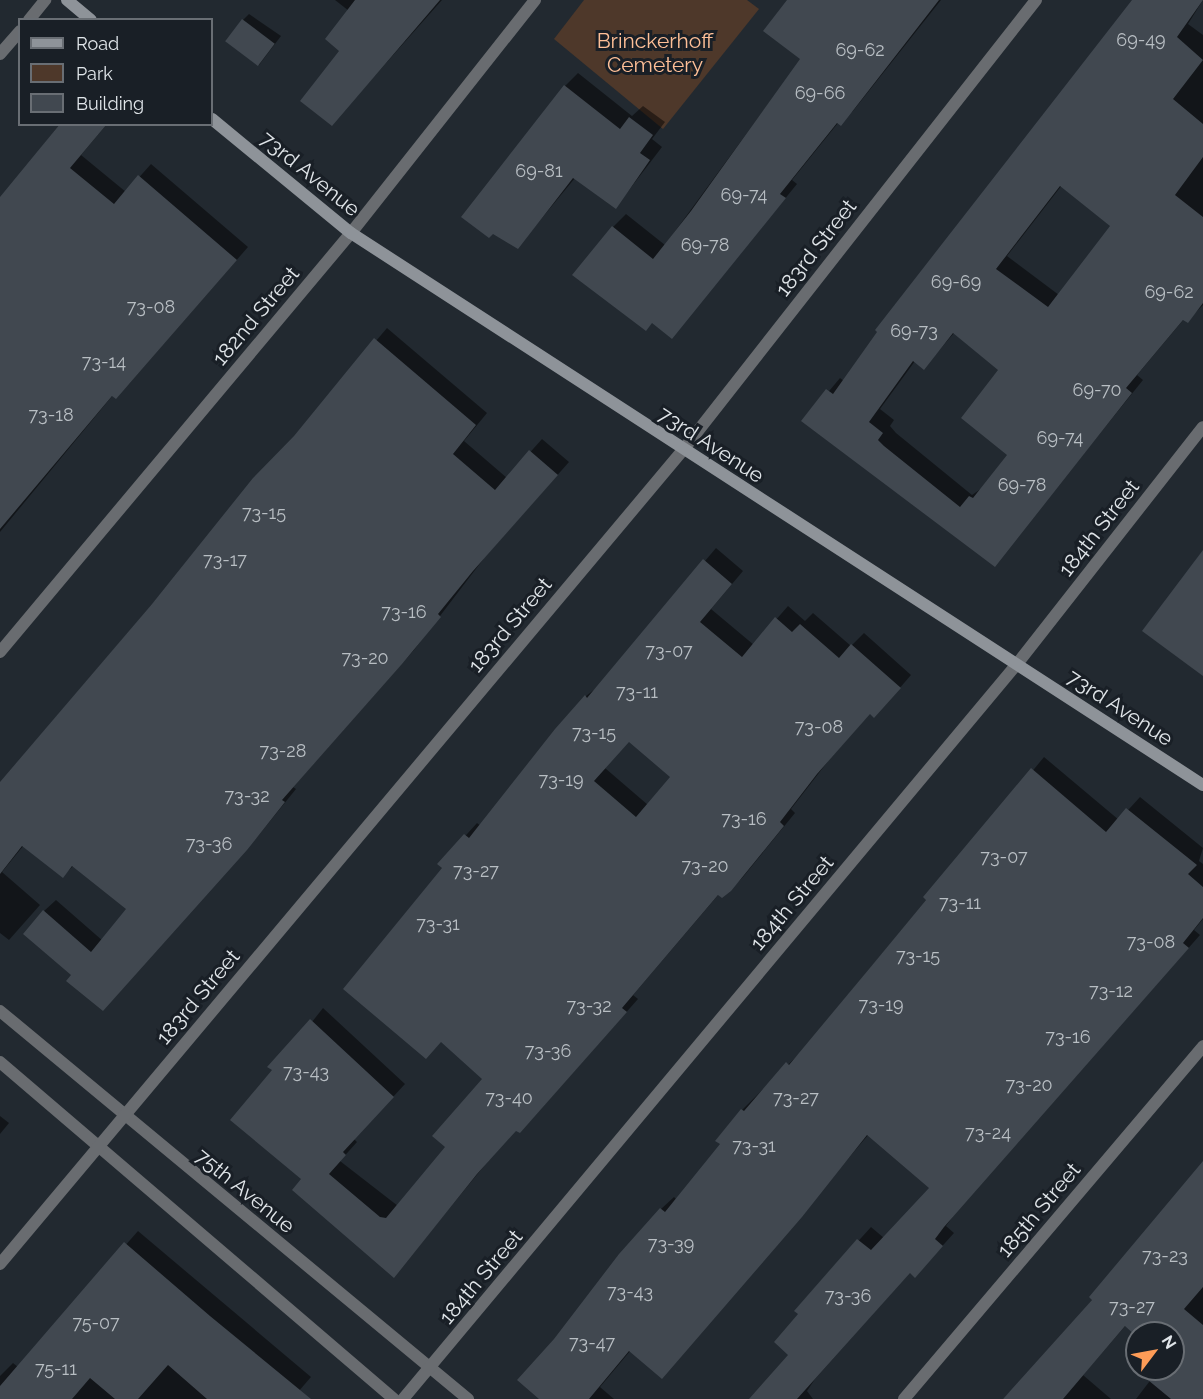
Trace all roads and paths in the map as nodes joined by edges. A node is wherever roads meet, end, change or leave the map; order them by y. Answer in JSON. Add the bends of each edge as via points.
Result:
{"nodes":[{"id":1,"x":45,"y":0,"type":"edge"},
{"id":2,"x":67,"y":0,"type":"edge"},
{"id":3,"x":535,"y":0,"type":"edge"},
{"id":4,"x":1036,"y":0,"type":"edge"},
{"id":5,"x":31,"y":18,"type":"edge"},
{"id":6,"x":89,"y":18,"type":"edge"},
{"id":7,"x":18,"y":33,"type":"edge"},
{"id":8,"x":0,"y":54,"type":"edge"},
{"id":9,"x":213,"y":119,"type":"edge"},
{"id":10,"x":351,"y":233,"type":"junction"},
{"id":11,"x":1203,"y":427,"type":"edge"},
{"id":12,"x":683,"y":450,"type":"junction"},
{"id":13,"x":0,"y":652,"type":"edge"},
{"id":14,"x":1017,"y":664,"type":"junction"},
{"id":15,"x":1203,"y":785,"type":"edge"},
{"id":16,"x":0,"y":1011,"type":"edge"},
{"id":17,"x":1203,"y":1046,"type":"edge"},
{"id":18,"x":0,"y":1062,"type":"edge"},
{"id":19,"x":123,"y":1117,"type":"junction"},
{"id":20,"x":99,"y":1146,"type":"junction"},
{"id":21,"x":0,"y":1264,"type":"edge"},
{"id":22,"x":431,"y":1367,"type":"junction"},
{"id":23,"x":394,"y":1399,"type":"edge"},
{"id":24,"x":403,"y":1399,"type":"edge"},
{"id":25,"x":468,"y":1399,"type":"edge"},
{"id":26,"x":904,"y":1399,"type":"edge"}],
"edges":[{"from":1,"to":5,"type":"street"},
{"from":2,"to":6,"type":"street"},
{"from":3,"to":10,"type":"street","name":"182nd Street"},
{"from":4,"to":12,"type":"street","name":"183rd Street"},
{"from":7,"to":8,"type":"street"},
{"from":9,"to":10,"type":"street","name":"73rd Avenue"},
{"from":10,"to":12,"type":"street","name":"73rd Avenue"},
{"from":10,"to":13,"type":"street","name":"182nd Street"},
{"from":11,"to":14,"type":"street","name":"184th Street"},
{"from":12,"to":14,"type":"street","name":"73rd Avenue"},
{"from":12,"to":19,"type":"street","name":"183rd Street"},
{"from":14,"to":15,"type":"street","name":"73rd Avenue"},
{"from":14,"to":22,"type":"street","name":"184th Street"},
{"from":16,"to":19,"type":"street","name":"75th Avenue"},
{"from":17,"to":26,"type":"street","name":"185th Street"},
{"from":18,"to":20,"type":"street"},
{"from":19,"to":20,"type":"street","name":"183rd Street"},
{"from":19,"to":22,"type":"street","name":"75th Avenue"},
{"from":20,"to":21,"type":"street","name":"183rd Street"},
{"from":20,"to":23,"type":"street"},
{"from":22,"to":24,"type":"street","name":"184th Street"},
{"from":22,"to":25,"type":"street","name":"75th Avenue"}]}
